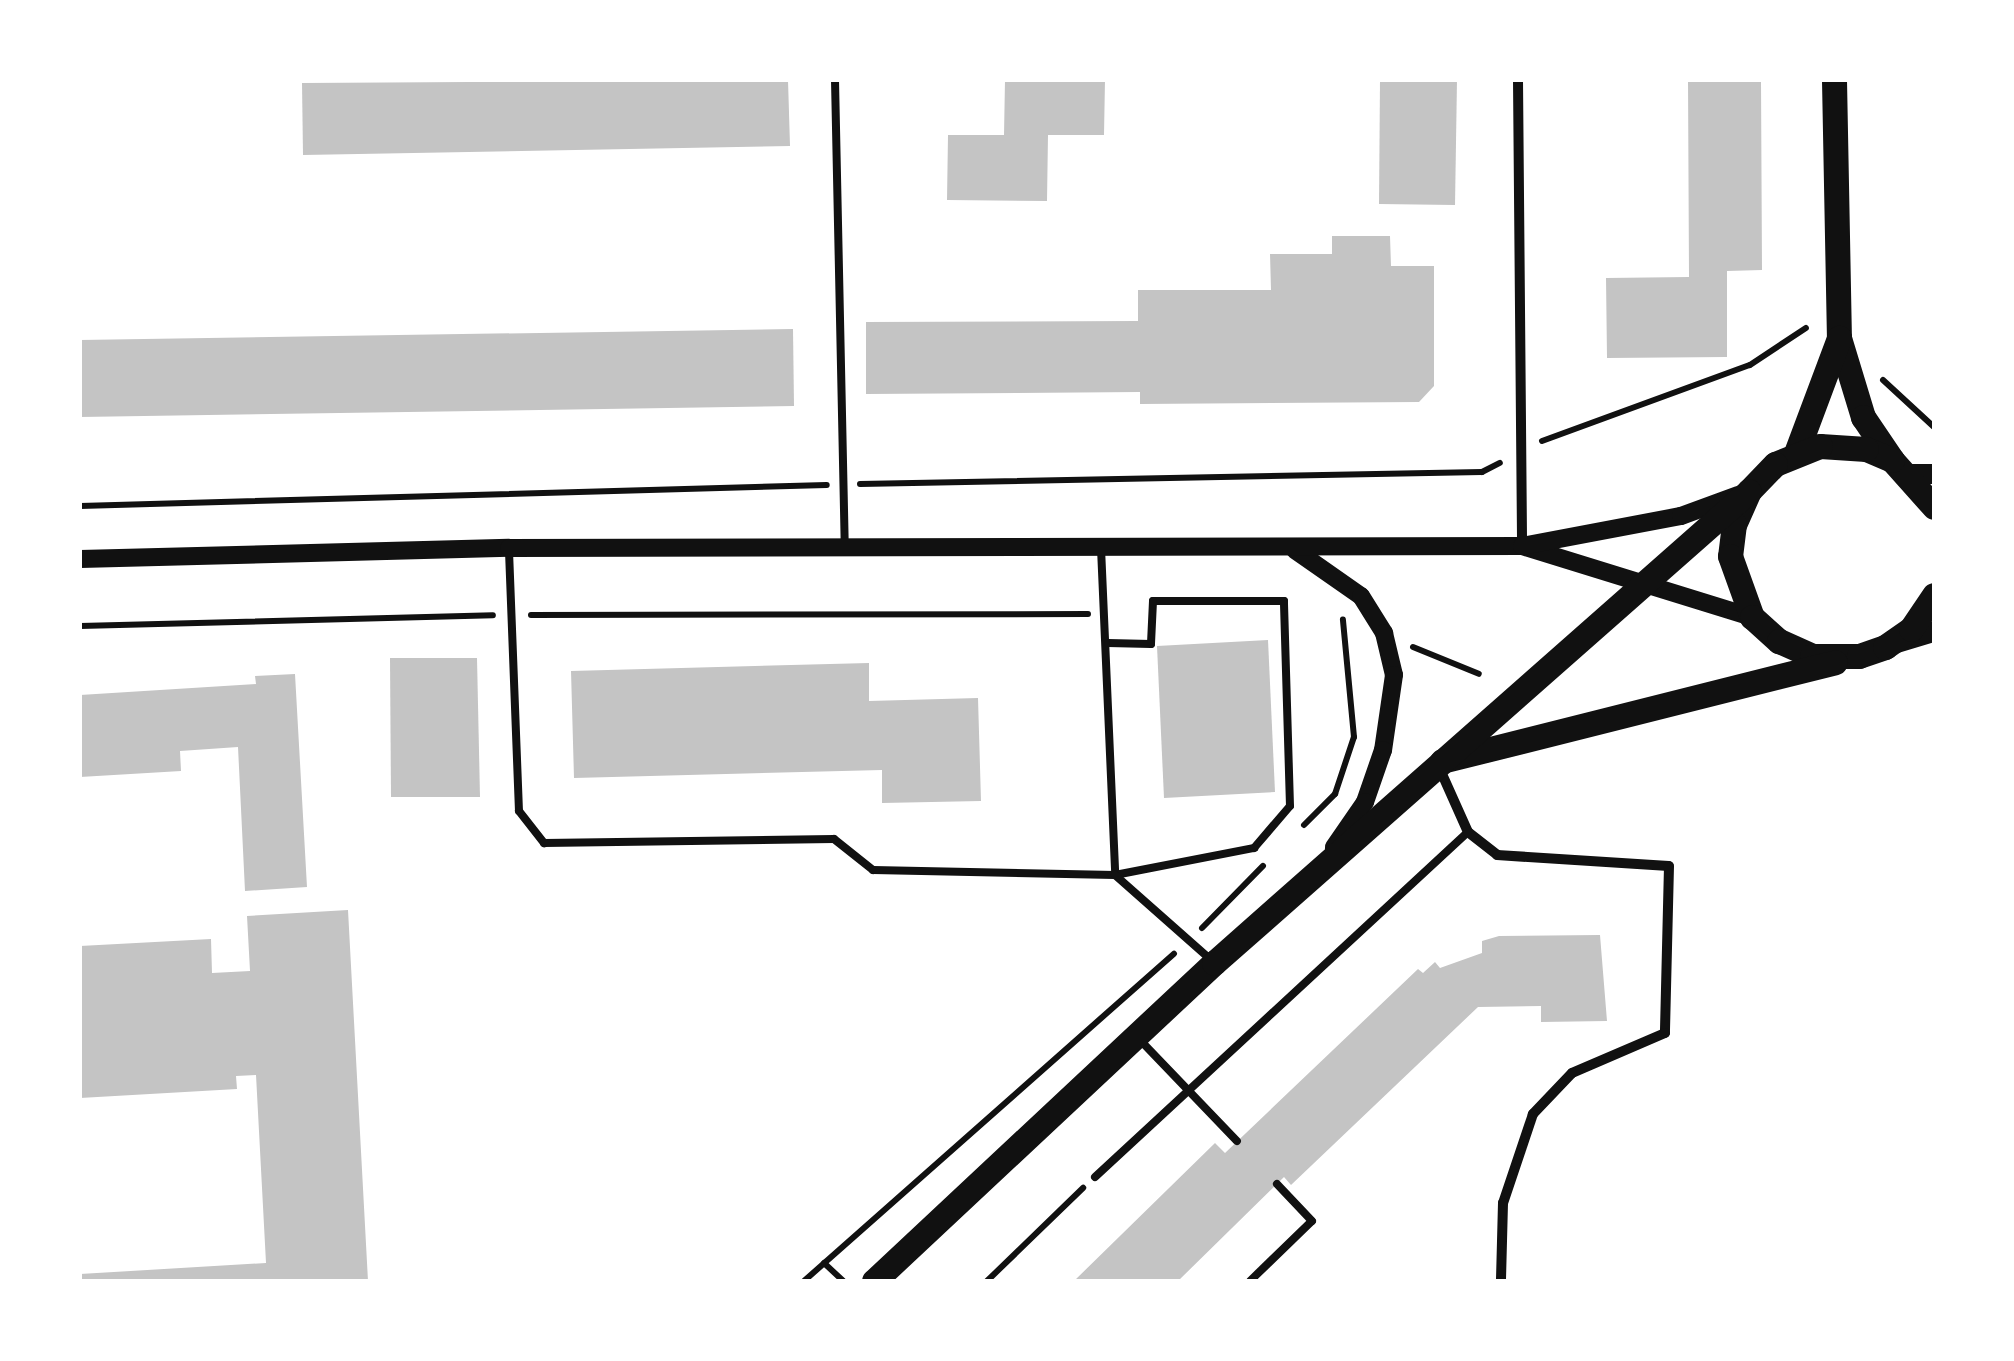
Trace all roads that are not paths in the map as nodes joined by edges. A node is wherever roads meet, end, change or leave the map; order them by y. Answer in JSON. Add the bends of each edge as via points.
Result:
{"nodes":[{"id":1,"x":836,"y":80,"type":"edge"},
{"id":2,"x":1518,"y":80,"type":"edge"},
{"id":3,"x":1834,"y":80,"type":"edge"},
{"id":4,"x":1839,"y":338,"type":"junction"},
{"id":5,"x":1796,"y":452,"type":"junction"},
{"id":6,"x":1912,"y":469,"type":"edge"},
{"id":7,"x":1749,"y":491,"type":"junction"},
{"id":8,"x":1934,"y":506,"type":"edge"},
{"id":9,"x":1100,"y":544,"type":"junction"},
{"id":10,"x":845,"y":546,"type":"junction"},
{"id":11,"x":1522,"y":546,"type":"junction"},
{"id":12,"x":509,"y":548,"type":"junction"},
{"id":13,"x":1294,"y":550,"type":"junction"},
{"id":14,"x":80,"y":559,"type":"edge"},
{"id":15,"x":1641,"y":585,"type":"junction"},
{"id":16,"x":1934,"y":594,"type":"edge"},
{"id":17,"x":1752,"y":616,"type":"junction"},
{"id":18,"x":1934,"y":632,"type":"edge"},
{"id":19,"x":1108,"y":643,"type":"junction"},
{"id":20,"x":1885,"y":647,"type":"junction"},
{"id":21,"x":1858,"y":656,"type":"junction"},
{"id":22,"x":1437,"y":762,"type":"junction"},
{"id":23,"x":1468,"y":832,"type":"junction"},
{"id":24,"x":1319,"y":870,"type":"junction"},
{"id":25,"x":1115,"y":875,"type":"junction"},
{"id":26,"x":1214,"y":963,"type":"junction"},
{"id":27,"x":1137,"y":1036,"type":"junction"},
{"id":28,"x":1186,"y":1088,"type":"junction"},
{"id":29,"x":1236,"y":1141,"type":"dead end"},
{"id":30,"x":1095,"y":1177,"type":"road end"},
{"id":31,"x":1277,"y":1184,"type":"dead end"},
{"id":32,"x":924,"y":1238,"type":"junction"},
{"id":33,"x":874,"y":1281,"type":"edge"},
{"id":34,"x":901,"y":1281,"type":"edge"},
{"id":35,"x":1250,"y":1281,"type":"edge"},
{"id":36,"x":1501,"y":1281,"type":"edge"}],
"edges":[{"from":1,"to":10,"type":"lane"},
{"from":2,"to":11,"type":"street"},
{"from":3,"to":4,"type":"main road"},
{"from":4,"to":5,"type":"main road"},
{"from":4,"to":6,"type":"main road","via":[[1863,417]]},
{"from":5,"to":6,"type":"main road","via":[[1841,444]]},
{"from":5,"to":7,"type":"main road"},
{"from":6,"to":8,"type":"main road"},
{"from":7,"to":11,"type":"street","via":[[1681,516]]},
{"from":7,"to":15,"type":"main road"},
{"from":7,"to":17,"type":"main road","via":[[1734,524],[1730,556]]},
{"from":9,"to":10,"type":"street"},
{"from":9,"to":13,"type":"street"},
{"from":9,"to":19,"type":"lane"},
{"from":10,"to":12,"type":"street"},
{"from":11,"to":13,"type":"street"},
{"from":11,"to":15,"type":"street"},
{"from":12,"to":14,"type":"street"},
{"from":12,"to":25,"type":"lane","via":[[519,811],[544,843],[834,839],[873,870]]},
{"from":13,"to":24,"type":"street","via":[[1361,596],[1384,633],[1394,675],[1392,715],[1364,802]]},
{"from":15,"to":17,"type":"street"},
{"from":15,"to":22,"type":"main road"},
{"from":16,"to":20,"type":"main road","via":[[1910,629]]},
{"from":17,"to":21,"type":"main road","via":[[1778,641],[1812,656]]},
{"from":18,"to":20,"type":"main road"},
{"from":19,"to":25,"type":"lane"},
{"from":19,"to":25,"type":"lane","via":[[1151,644],[1153,602],[1284,602],[1290,806],[1254,848]]},
{"from":20,"to":21,"type":"main road"},
{"from":21,"to":22,"type":"main road"},
{"from":22,"to":23,"type":"street"},
{"from":22,"to":24,"type":"main road"},
{"from":23,"to":28,"type":"lane"},
{"from":23,"to":36,"type":"street","via":[[1497,855],[1669,866],[1664,1033],[1572,1073],[1534,1114],[1502,1204]]},
{"from":24,"to":26,"type":"main road"},
{"from":25,"to":26,"type":"lane"},
{"from":26,"to":27,"type":"main road"},
{"from":27,"to":28,"type":"lane"},
{"from":27,"to":32,"type":"main road"},
{"from":28,"to":29,"type":"lane"},
{"from":28,"to":30,"type":"lane"},
{"from":31,"to":35,"type":"lane","via":[[1312,1221]]},
{"from":32,"to":33,"type":"main road"},
{"from":32,"to":34,"type":"main road"}]}
